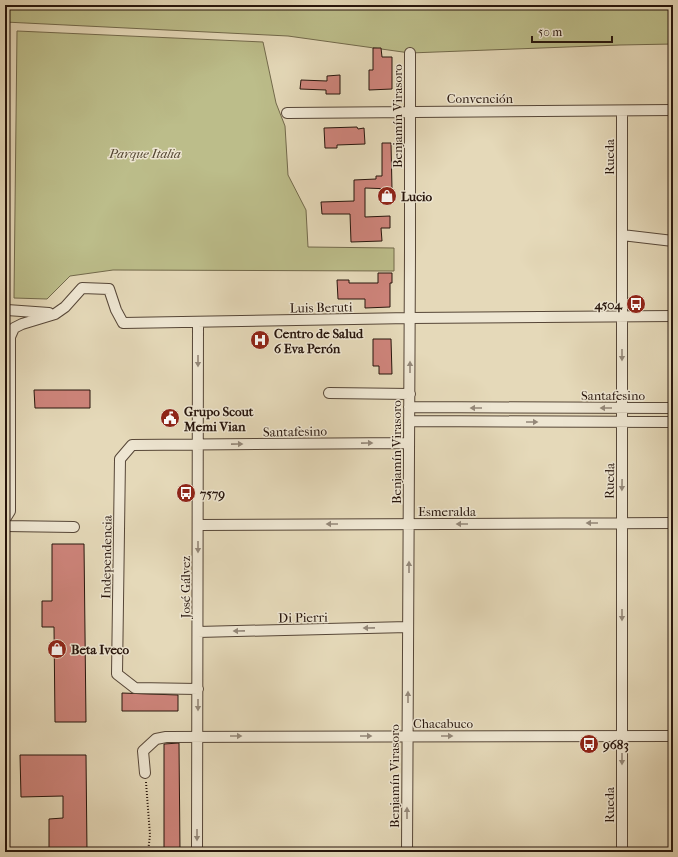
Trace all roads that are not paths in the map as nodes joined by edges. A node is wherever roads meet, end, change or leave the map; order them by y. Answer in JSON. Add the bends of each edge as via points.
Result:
{"nodes":[{"id":1,"x":410,"y":53,"type":"dead end"},
{"id":2,"x":673,"y":110,"type":"edge"},
{"id":3,"x":622,"y":111,"type":"junction"},
{"id":4,"x":410,"y":112,"type":"junction"},
{"id":5,"x":288,"y":113,"type":"dead end"},
{"id":6,"x":622,"y":235,"type":"junction"},
{"id":7,"x":673,"y":241,"type":"edge"},
{"id":8,"x":5,"y":308,"type":"edge"},
{"id":9,"x":55,"y":314,"type":"junction"},
{"id":10,"x":622,"y":316,"type":"junction"},
{"id":11,"x":673,"y":316,"type":"edge"},
{"id":12,"x":410,"y":318,"type":"junction"},
{"id":13,"x":198,"y":322,"type":"junction"},
{"id":14,"x":329,"y":393,"type":"dead end"},
{"id":15,"x":410,"y":394,"type":"junction"},
{"id":16,"x":409,"y":408,"type":"junction"},
{"id":17,"x":623,"y":408,"type":"junction"},
{"id":18,"x":673,"y":408,"type":"edge"},
{"id":19,"x":409,"y":421,"type":"junction"},
{"id":20,"x":623,"y":422,"type":"junction"},
{"id":21,"x":673,"y":422,"type":"edge"},
{"id":22,"x":409,"y":443,"type":"junction"},
{"id":23,"x":132,"y":445,"type":"joint"},
{"id":24,"x":198,"y":445,"type":"junction"},
{"id":25,"x":5,"y":519,"type":"edge"},
{"id":26,"x":622,"y":523,"type":"junction"},
{"id":27,"x":673,"y":523,"type":"edge"},
{"id":28,"x":409,"y":524,"type":"junction"},
{"id":29,"x":198,"y":525,"type":"junction"},
{"id":30,"x":5,"y":526,"type":"edge"},
{"id":31,"x":74,"y":527,"type":"dead end"},
{"id":32,"x":408,"y":627,"type":"junction"},
{"id":33,"x":198,"y":632,"type":"junction"},
{"id":34,"x":198,"y":689,"type":"junction"},
{"id":35,"x":198,"y":736,"type":"junction"},
{"id":36,"x":408,"y":736,"type":"junction"},
{"id":37,"x":622,"y":736,"type":"junction"},
{"id":38,"x":673,"y":736,"type":"edge"},
{"id":39,"x":145,"y":773,"type":"road end"},
{"id":40,"x":197,"y":852,"type":"edge"},
{"id":41,"x":407,"y":852,"type":"edge"},
{"id":42,"x":622,"y":852,"type":"edge"}],
"edges":[{"from":1,"to":4,"type":"street","name":"Benjamín Virasoro"},
{"from":2,"to":3,"type":"street","name":"Convención"},
{"from":3,"to":4,"type":"street","name":"Convención"},
{"from":3,"to":6,"type":"street","name":"Rueda"},
{"from":4,"to":5,"type":"street","name":"Convención"},
{"from":4,"to":12,"type":"street","name":"Benjamín Virasoro"},
{"from":6,"to":7,"type":"street"},
{"from":6,"to":10,"type":"street","name":"Rueda"},
{"from":8,"to":9,"type":"street"},
{"from":9,"to":13,"type":"street","name":"Luis Beruti","via":[[82,288],[109,289],[123,323]]},
{"from":9,"to":25,"type":"street","via":[[14,328],[10,337],[10,511]]},
{"from":10,"to":11,"type":"street","name":"Luis Beruti"},
{"from":10,"to":12,"type":"street","name":"Luis Beruti"},
{"from":10,"to":17,"type":"street","name":"Rueda","one_way":true},
{"from":12,"to":13,"type":"street","name":"Luis Beruti"},
{"from":15,"to":12,"type":"street","name":"Benjamín Virasoro","one_way":true},
{"from":13,"to":24,"type":"street","name":"José Gálvez","one_way":true},
{"from":14,"to":15,"type":"street"},
{"from":15,"to":16,"type":"street","name":"Benjamín Virasoro"},
{"from":17,"to":16,"type":"street","name":"Santafesino","one_way":true},
{"from":16,"to":19,"type":"street","name":"Benjamín Virasoro"},
{"from":17,"to":18,"type":"street","name":"Santafesino"},
{"from":17,"to":20,"type":"street","name":"Rueda"},
{"from":19,"to":20,"type":"street","name":"Santafesino","one_way":true},
{"from":19,"to":22,"type":"street","name":"Benjamín Virasoro"},
{"from":20,"to":21,"type":"street","name":"Santafesino"},
{"from":20,"to":26,"type":"street","name":"Rueda","one_way":true},
{"from":24,"to":22,"type":"street","name":"Santafesino","one_way":true},
{"from":22,"to":28,"type":"street","name":"Benjamín Virasoro"},
{"from":23,"to":24,"type":"street","name":"Santafesino"},
{"from":23,"to":34,"type":"street","name":"Independencia","via":[[120,458],[117,674],[135,688]]},
{"from":24,"to":29,"type":"street","name":"José Gálvez"},
{"from":26,"to":27,"type":"street","name":"Esmeralda"},
{"from":26,"to":28,"type":"street","name":"Esmeralda","one_way":true},
{"from":26,"to":37,"type":"street","name":"Rueda","one_way":true},
{"from":28,"to":29,"type":"street","name":"Esmeralda","one_way":true},
{"from":32,"to":28,"type":"street","name":"Benjamín Virasoro","one_way":true},
{"from":29,"to":33,"type":"street","name":"José Gálvez","one_way":true},
{"from":30,"to":31,"type":"street"},
{"from":32,"to":33,"type":"street","name":"Di Pierri","one_way":true},
{"from":36,"to":32,"type":"street","name":"Benjamín Virasoro","one_way":true},
{"from":33,"to":34,"type":"street","name":"José Gálvez"},
{"from":34,"to":35,"type":"street","name":"José Gálvez","one_way":true},
{"from":35,"to":36,"type":"street","name":"Chacabuco","one_way":true},
{"from":35,"to":39,"type":"street","name":"Chacabuco","via":[[156,739],[143,751]]},
{"from":35,"to":40,"type":"street","name":"José Gálvez","one_way":true},
{"from":36,"to":37,"type":"street","name":"Chacabuco","one_way":true},
{"from":41,"to":36,"type":"street","name":"Benjamín Virasoro","one_way":true},
{"from":37,"to":38,"type":"street","name":"Chacabuco"},
{"from":37,"to":42,"type":"street","name":"Rueda","one_way":true}]}
